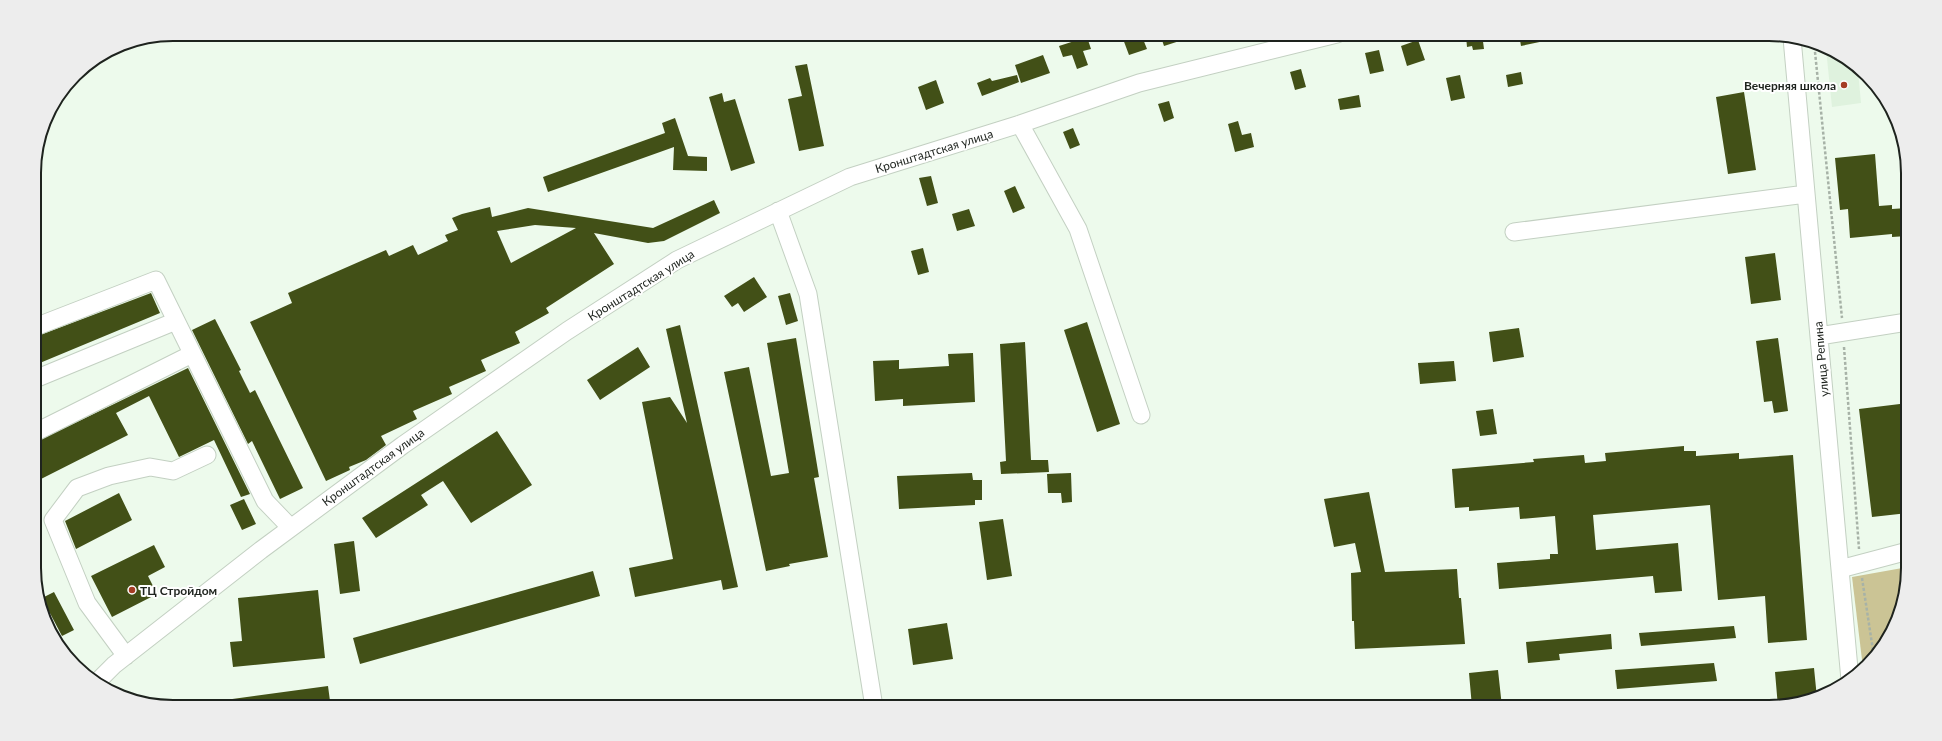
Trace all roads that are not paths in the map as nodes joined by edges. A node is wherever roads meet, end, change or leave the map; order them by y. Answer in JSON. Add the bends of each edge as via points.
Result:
{"nodes":[{"id":1,"x":1309,"y":41,"type":"edge"},
{"id":2,"x":1792,"y":44,"type":"edge"},
{"id":3,"x":1020,"y":124,"type":"junction"},
{"id":4,"x":1806,"y":194,"type":"junction"},
{"id":5,"x":778,"y":211,"type":"junction"},
{"id":6,"x":1514,"y":232,"type":"dead end"},
{"id":7,"x":176,"y":321,"type":"junction"},
{"id":8,"x":1901,"y":323,"type":"edge"},
{"id":9,"x":41,"y":325,"type":"edge"},
{"id":10,"x":1819,"y":336,"type":"junction"},
{"id":11,"x":192,"y":354,"type":"junction"},
{"id":12,"x":41,"y":377,"type":"edge"},
{"id":13,"x":1140,"y":415,"type":"dead end"},
{"id":14,"x":41,"y":430,"type":"edge"},
{"id":15,"x":207,"y":455,"type":"dead end"},
{"id":16,"x":291,"y":528,"type":"junction"},
{"id":17,"x":1901,"y":553,"type":"edge"},
{"id":18,"x":1840,"y":569,"type":"junction"},
{"id":19,"x":126,"y":656,"type":"junction"},
{"id":20,"x":1849,"y":673,"type":"edge"},
{"id":21,"x":101,"y":678,"type":"edge"},
{"id":22,"x":873,"y":700,"type":"edge"}],
"edges":[{"from":1,"to":3,"type":"street","name":"Кронштадтская улица","via":[[1139,83]]},
{"from":2,"to":4,"type":"street","name":"улица Репина"},
{"from":3,"to":5,"type":"street","name":"Кронштадтская улица","via":[[850,177]]},
{"from":3,"to":13,"type":"street","via":[[1078,229]]},
{"from":4,"to":6,"type":"street"},
{"from":4,"to":10,"type":"street","name":"улица Репина"},
{"from":5,"to":16,"type":"street","name":"Кронштадтская улица","via":[[677,260],[567,331],[403,445]]},
{"from":5,"to":22,"type":"street","via":[[808,294]]},
{"from":7,"to":9,"type":"street","via":[[156,280]]},
{"from":7,"to":11,"type":"street"},
{"from":7,"to":12,"type":"street"},
{"from":8,"to":10,"type":"street"},
{"from":10,"to":18,"type":"street","name":"улица Репина"},
{"from":11,"to":14,"type":"street"},
{"from":11,"to":16,"type":"street","via":[[265,501]]},
{"from":15,"to":19,"type":"street","via":[[173,471],[150,467],[109,476],[77,488],[53,520],[87,603]]},
{"from":16,"to":19,"type":"street","name":"Кронштадтская улица"},
{"from":17,"to":18,"type":"street"},
{"from":18,"to":20,"type":"street","name":"улица Репина"},
{"from":19,"to":21,"type":"street","name":"Кронштадтская улица"}]}
